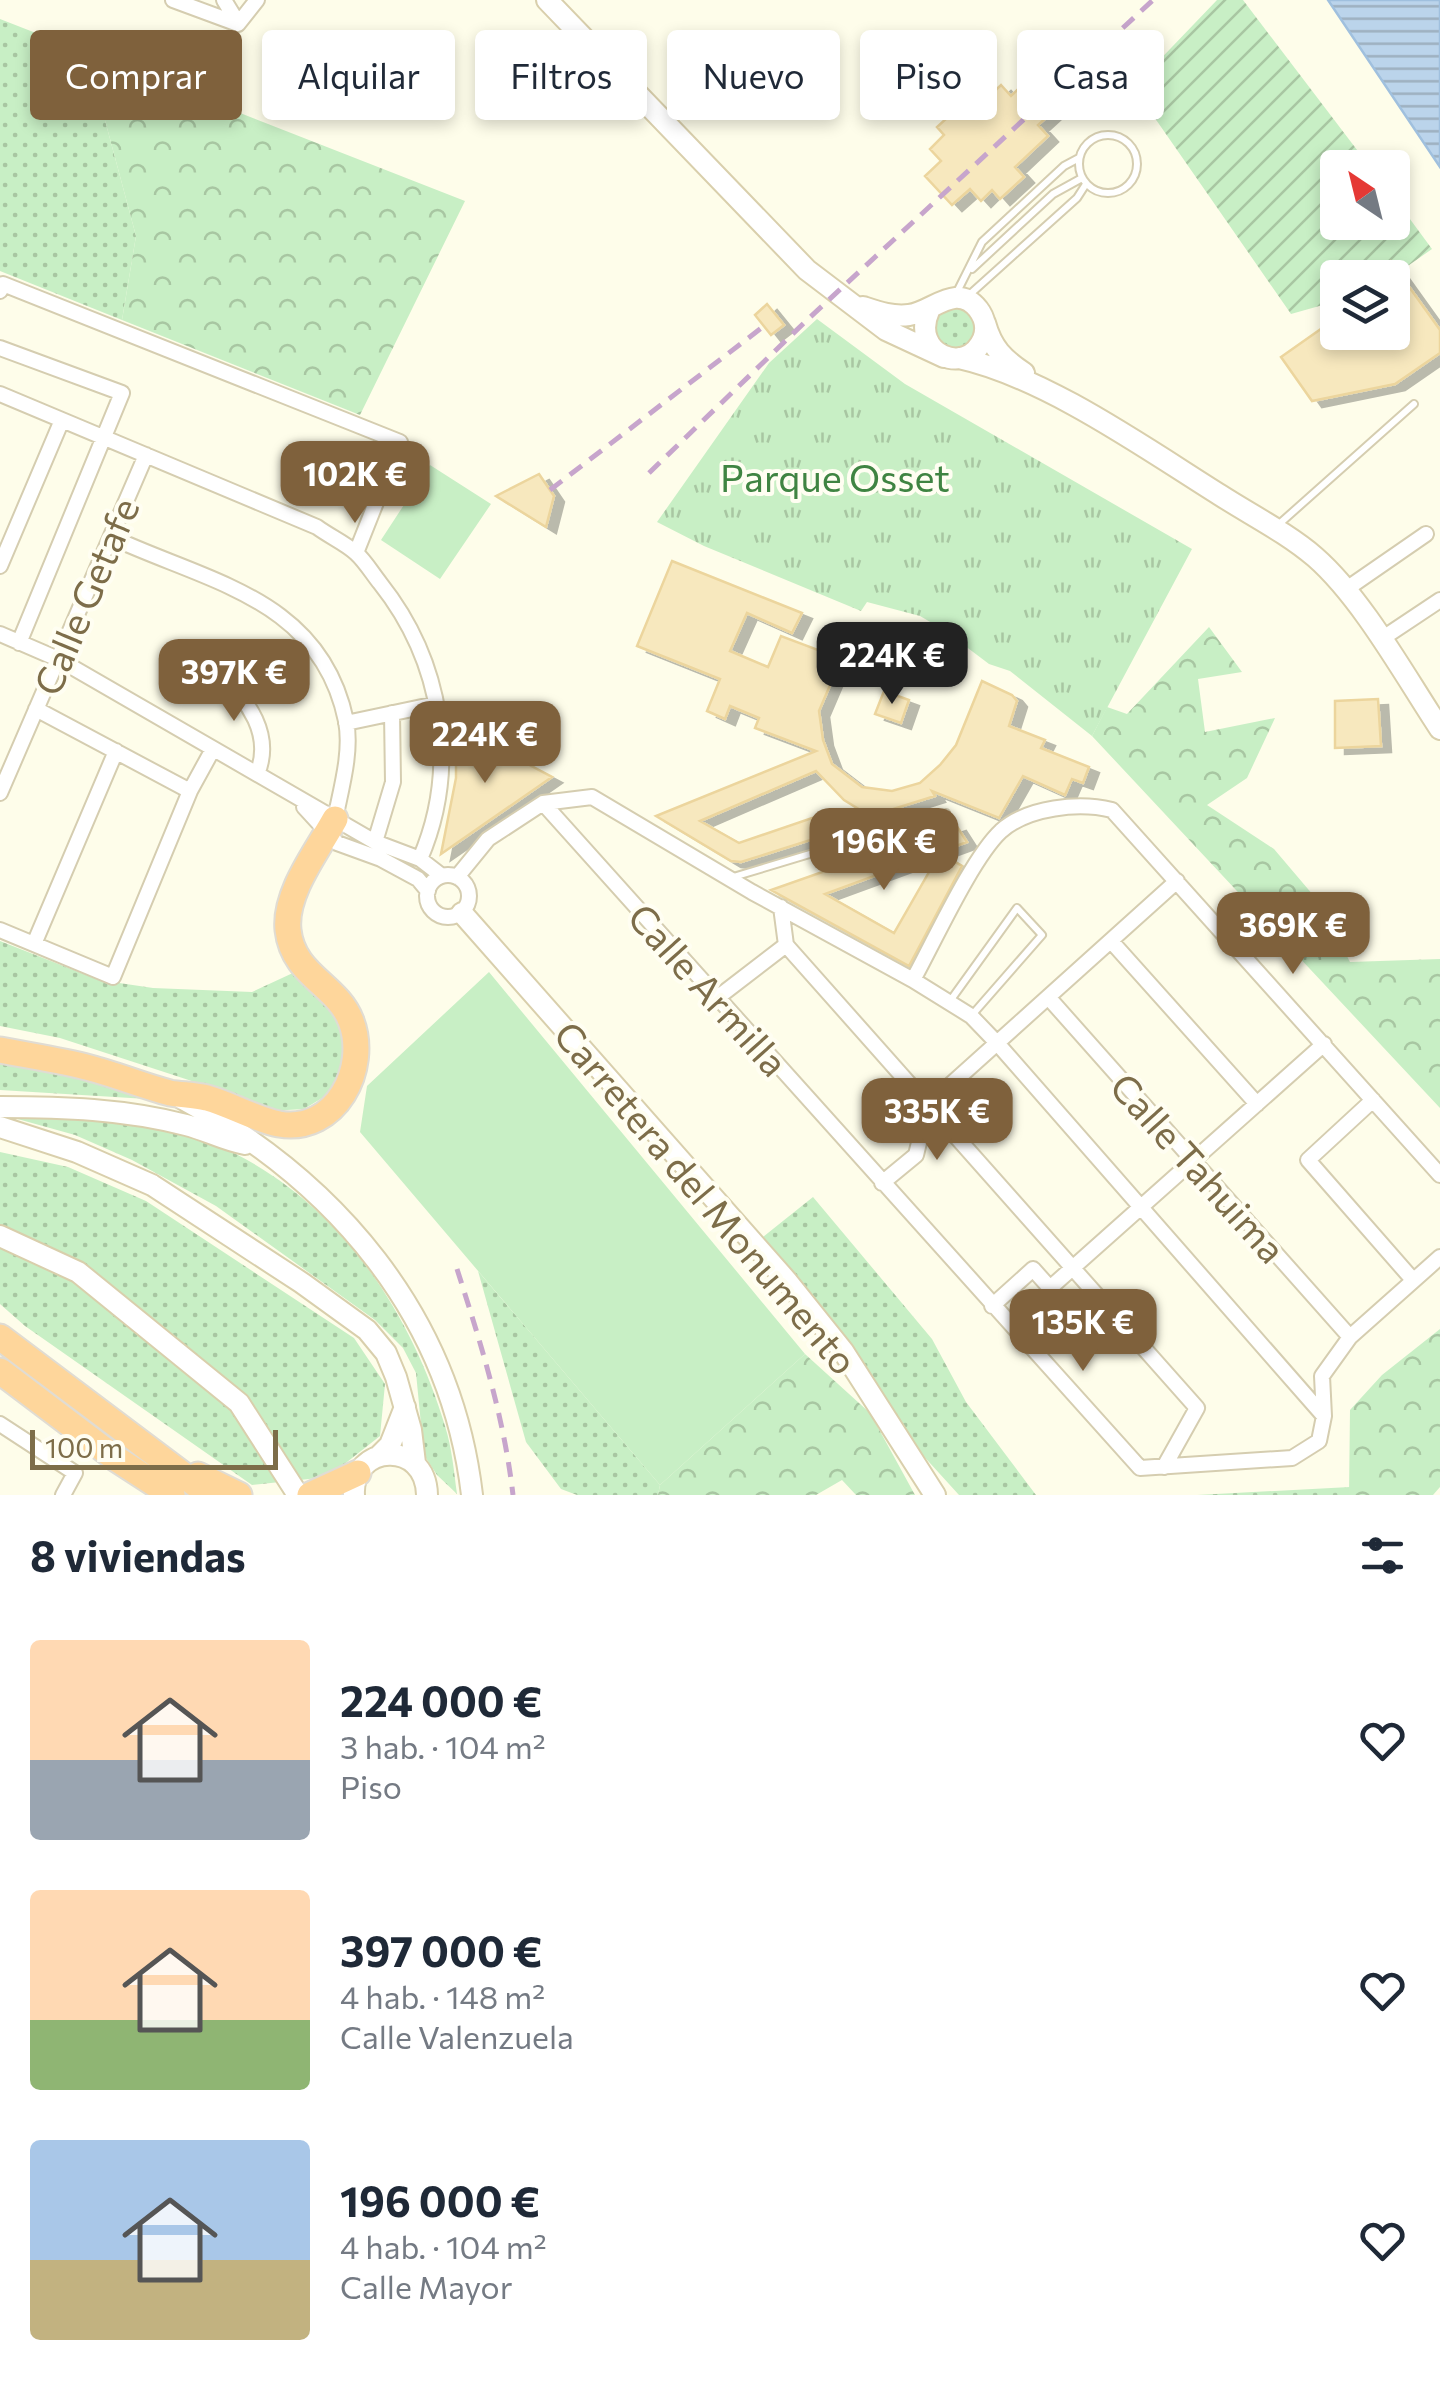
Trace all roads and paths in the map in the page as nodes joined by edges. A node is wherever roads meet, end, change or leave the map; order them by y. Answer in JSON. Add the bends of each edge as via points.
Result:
{"nodes":[{"id":1,"x":173,"y":0,"type":"edge"},
{"id":2,"x":224,"y":0,"type":"edge"},
{"id":3,"x":257,"y":0,"type":"edge"},
{"id":4,"x":547,"y":0,"type":"edge"},
{"id":5,"x":238,"y":24,"type":"junction"},
{"id":6,"x":1079,"y":158,"type":"junction"},
{"id":7,"x":1084,"y":181,"type":"junction"},
{"id":8,"x":1096,"y":190,"type":"junction"},
{"id":9,"x":1077,"y":198,"type":"junction"},
{"id":10,"x":967,"y":274,"type":"junction"},
{"id":11,"x":988,"y":281,"type":"junction"},
{"id":12,"x":0,"y":291,"type":"edge"},
{"id":13,"x":844,"y":301,"type":"junction"},
{"id":14,"x":971,"y":308,"type":"junction"},
{"id":15,"x":929,"y":311,"type":"junction"},
{"id":16,"x":0,"y":348,"type":"edge"},
{"id":17,"x":951,"y":357,"type":"junction"},
{"id":18,"x":0,"y":394,"type":"edge"},
{"id":19,"x":1062,"y":400,"type":"junction"},
{"id":20,"x":1414,"y":404,"type":"dead end"},
{"id":21,"x":62,"y":420,"type":"junction"},
{"id":22,"x":106,"y":439,"type":"junction"},
{"id":23,"x":146,"y":455,"type":"junction"},
{"id":24,"x":1273,"y":529,"type":"junction"},
{"id":25,"x":1426,"y":534,"type":"dead end"},
{"id":26,"x":111,"y":537,"type":"junction"},
{"id":27,"x":356,"y":553,"type":"junction"},
{"id":28,"x":0,"y":566,"type":"edge"},
{"id":29,"x":1345,"y":590,"type":"junction"},
{"id":30,"x":1440,"y":600,"type":"edge"},
{"id":31,"x":0,"y":634,"type":"edge"},
{"id":32,"x":1380,"y":640,"type":"junction"},
{"id":33,"x":20,"y":643,"type":"junction"},
{"id":34,"x":58,"y":659,"type":"junction"},
{"id":35,"x":219,"y":676,"type":"dead end"},
{"id":36,"x":436,"y":704,"type":"junction"},
{"id":37,"x":36,"y":709,"type":"junction"},
{"id":38,"x":392,"y":713,"type":"junction"},
{"id":39,"x":346,"y":722,"type":"junction"},
{"id":40,"x":1440,"y":729,"type":"edge"},
{"id":41,"x":212,"y":749,"type":"junction"},
{"id":42,"x":116,"y":751,"type":"junction"},
{"id":43,"x":256,"y":774,"type":"junction"},
{"id":44,"x":190,"y":791,"type":"junction"},
{"id":45,"x":0,"y":793,"type":"edge"},
{"id":46,"x":543,"y":803,"type":"junction"},
{"id":47,"x":946,"y":813,"type":"dead end"},
{"id":48,"x":331,"y":826,"type":"junction"},
{"id":49,"x":375,"y":842,"type":"junction"},
{"id":50,"x":420,"y":859,"type":"junction"},
{"id":51,"x":450,"y":876,"type":"junction"},
{"id":52,"x":728,"y":878,"type":"junction"},
{"id":53,"x":1177,"y":881,"type":"junction"},
{"id":54,"x":428,"y":891,"type":"junction"},
{"id":55,"x":781,"y":908,"type":"junction"},
{"id":56,"x":462,"y":913,"type":"junction"},
{"id":57,"x":0,"y":930,"type":"edge"},
{"id":58,"x":1111,"y":940,"type":"junction"},
{"id":59,"x":34,"y":944,"type":"junction"},
{"id":60,"x":786,"y":946,"type":"junction"},
{"id":61,"x":913,"y":980,"type":"junction"},
{"id":62,"x":1048,"y":997,"type":"junction"},
{"id":63,"x":717,"y":998,"type":"junction"},
{"id":64,"x":949,"y":1002,"type":"junction"},
{"id":65,"x":971,"y":1016,"type":"junction"},
{"id":66,"x":997,"y":1043,"type":"junction"},
{"id":67,"x":1324,"y":1044,"type":"junction"},
{"id":68,"x":0,"y":1050,"type":"edge"},
{"id":69,"x":170,"y":1092,"type":"junction"},
{"id":70,"x":1373,"y":1100,"type":"junction"},
{"id":71,"x":1257,"y":1104,"type":"junction"},
{"id":72,"x":928,"y":1105,"type":"junction"},
{"id":73,"x":0,"y":1107,"type":"edge"},
{"id":74,"x":0,"y":1127,"type":"edge"},
{"id":75,"x":262,"y":1147,"type":"junction"},
{"id":76,"x":1194,"y":1161,"type":"junction"},
{"id":77,"x":1440,"y":1175,"type":"edge"},
{"id":78,"x":882,"y":1183,"type":"junction"},
{"id":79,"x":1143,"y":1206,"type":"junction"},
{"id":80,"x":0,"y":1236,"type":"edge"},
{"id":81,"x":1440,"y":1257,"type":"edge"},
{"id":82,"x":1073,"y":1268,"type":"junction"},
{"id":83,"x":1413,"y":1280,"type":"junction"},
{"id":84,"x":992,"y":1306,"type":"junction"},
{"id":85,"x":0,"y":1336,"type":"edge"},
{"id":86,"x":1350,"y":1336,"type":"junction"},
{"id":87,"x":0,"y":1370,"type":"edge"},
{"id":88,"x":405,"y":1407,"type":"junction"},
{"id":89,"x":1324,"y":1416,"type":"junction"},
{"id":90,"x":0,"y":1424,"type":"edge"},
{"id":91,"x":380,"y":1456,"type":"junction"},
{"id":92,"x":114,"y":1458,"type":"junction"},
{"id":93,"x":415,"y":1463,"type":"junction"},
{"id":94,"x":1164,"y":1467,"type":"junction"},
{"id":95,"x":174,"y":1468,"type":"junction"},
{"id":96,"x":356,"y":1484,"type":"edge"},
{"id":97,"x":430,"y":1491,"type":"edge"},
{"id":98,"x":63,"y":1495,"type":"edge"},
{"id":99,"x":144,"y":1495,"type":"edge"},
{"id":100,"x":172,"y":1495,"type":"edge"},
{"id":101,"x":210,"y":1495,"type":"edge"},
{"id":102,"x":239,"y":1495,"type":"edge"},
{"id":103,"x":298,"y":1495,"type":"edge"},
{"id":104,"x":310,"y":1495,"type":"edge"},
{"id":105,"x":472,"y":1495,"type":"edge"},
{"id":106,"x":934,"y":1495,"type":"edge"}],
"edges":[{"from":1,"to":5,"type":"street"},
{"from":2,"to":5,"type":"street"},
{"from":3,"to":5,"type":"street"},
{"from":4,"to":13,"type":"main road"},
{"from":6,"to":7,"type":"lane"},
{"from":6,"to":8,"type":"lane","via":[[1096,137],[1114,135],[1136,154],[1132,182],[1110,194]]},
{"from":6,"to":10,"type":"lane","via":[[982,242]]},
{"from":7,"to":8,"type":"lane"},
{"from":7,"to":9,"type":"lane"},
{"from":7,"to":10,"type":"lane","via":[[1053,194]]},
{"from":8,"to":9,"type":"lane"},
{"from":9,"to":11,"type":"lane"},
{"from":10,"to":14,"type":"lane"},
{"from":11,"to":14,"type":"lane"},
{"from":11,"to":14,"type":"lane"},
{"from":12,"to":27,"type":"street","via":[[3,284],[400,442]]},
{"from":13,"to":15,"type":"main road","via":[[885,315]]},
{"from":13,"to":17,"type":"main road","via":[[886,330]]},
{"from":14,"to":15,"type":"main road","via":[[936,304]]},
{"from":14,"to":17,"type":"main road","via":[[985,332],[976,349]]},
{"from":14,"to":19,"type":"main road","via":[[1004,360]]},
{"from":15,"to":17,"type":"main road","via":[[926,338]]},
{"from":16,"to":22,"type":"street","via":[[122,394]]},
{"from":17,"to":19,"type":"main road","via":[[983,363]]},
{"from":18,"to":21,"type":"street"},
{"from":19,"to":24,"type":"main road"},
{"from":20,"to":24,"type":"lane"},
{"from":21,"to":22,"type":"street"},
{"from":21,"to":28,"type":"street"},
{"from":22,"to":23,"type":"street"},
{"from":22,"to":33,"type":"street"},
{"from":23,"to":26,"type":"street","name":"Calle Getafe"},
{"from":23,"to":27,"type":"street","via":[[317,528]]},
{"from":24,"to":29,"type":"main road","via":[[1315,558]]},
{"from":25,"to":29,"type":"street"},
{"from":26,"to":34,"type":"street","name":"Calle Getafe"},
{"from":26,"to":39,"type":"street","via":[[246,593],[295,625],[328,671]]},
{"from":27,"to":36,"type":"street","via":[[402,614],[424,656]]},
{"from":29,"to":32,"type":"main road"},
{"from":30,"to":32,"type":"street"},
{"from":31,"to":33,"type":"street"},
{"from":32,"to":40,"type":"main road"},
{"from":33,"to":34,"type":"street"},
{"from":34,"to":37,"type":"street","name":"Calle Getafe"},
{"from":34,"to":41,"type":"street"},
{"from":35,"to":43,"type":"street","via":[[253,712],[262,762]]},
{"from":36,"to":38,"type":"street"},
{"from":36,"to":50,"type":"street","via":[[441,783]]},
{"from":37,"to":42,"type":"street"},
{"from":37,"to":45,"type":"street","name":"Calle Getafe"},
{"from":38,"to":39,"type":"street"},
{"from":38,"to":49,"type":"street","via":[[393,782]]},
{"from":39,"to":48,"type":"street","via":[[344,772]]},
{"from":41,"to":43,"type":"street"},
{"from":41,"to":44,"type":"street"},
{"from":42,"to":44,"type":"street"},
{"from":42,"to":59,"type":"street"},
{"from":43,"to":48,"type":"street"},
{"from":44,"to":59,"type":"street","via":[[113,977]]},
{"from":46,"to":51,"type":"street","via":[[488,839]]},
{"from":46,"to":52,"type":"street","via":[[592,797]]},
{"from":46,"to":63,"type":"street","name":"Calle Armilla"},
{"from":47,"to":52,"type":"lane"},
{"from":48,"to":49,"type":"street"},
{"from":48,"to":54,"type":"street","via":[[338,844],[381,859]]},
{"from":48,"to":69,"type":"highway","via":[[294,895],[287,925],[304,970],[349,1016],[358,1041],[348,1090],[308,1122],[283,1125]]},
{"from":49,"to":50,"type":"street"},
{"from":50,"to":51,"type":"street"},
{"from":51,"to":54,"type":"street","via":[[433,881]]},
{"from":51,"to":56,"type":"street","via":[[469,889]]},
{"from":52,"to":55,"type":"street"},
{"from":53,"to":58,"type":"street"},
{"from":53,"to":61,"type":"street","via":[[1112,810],[1088,804],[1046,810],[1002,830]]},
{"from":53,"to":67,"type":"street"},
{"from":54,"to":56,"type":"street","via":[[432,911],[452,918]]},
{"from":55,"to":60,"type":"street"},
{"from":55,"to":61,"type":"street"},
{"from":56,"to":106,"type":"main road","name":"Carretera del Monumento","via":[[797,1294],[843,1351]]},
{"from":57,"to":59,"type":"street"},
{"from":58,"to":62,"type":"street"},
{"from":58,"to":71,"type":"street"},
{"from":60,"to":63,"type":"street"},
{"from":60,"to":72,"type":"street"},
{"from":61,"to":64,"type":"street"},
{"from":62,"to":66,"type":"street"},
{"from":62,"to":76,"type":"street","name":"Calle Tahuima"},
{"from":63,"to":78,"type":"street","name":"Calle Armilla"},
{"from":64,"to":65,"type":"street"},
{"from":64,"to":65,"type":"lane","via":[[1017,908],[1042,936]]},
{"from":65,"to":66,"type":"street"},
{"from":66,"to":72,"type":"street"},
{"from":66,"to":79,"type":"street"},
{"from":67,"to":70,"type":"street"},
{"from":67,"to":71,"type":"street"},
{"from":68,"to":69,"type":"highway"},
{"from":69,"to":75,"type":"main road"},
{"from":70,"to":77,"type":"street"},
{"from":70,"to":83,"type":"street","via":[[1308,1160]]},
{"from":71,"to":76,"type":"street"},
{"from":72,"to":78,"type":"street","via":[[916,1155]]},
{"from":72,"to":82,"type":"street"},
{"from":73,"to":75,"type":"main road","via":[[126,1112]]},
{"from":74,"to":88,"type":"main road","via":[[152,1185],[302,1283],[367,1330],[386,1353]]},
{"from":75,"to":105,"type":"main road","via":[[329,1204],[405,1301],[442,1375]]},
{"from":76,"to":79,"type":"street"},
{"from":76,"to":86,"type":"street","name":"Calle Tahuima"},
{"from":78,"to":84,"type":"street","name":"Calle Armilla"},
{"from":79,"to":82,"type":"street"},
{"from":79,"to":89,"type":"street"},
{"from":80,"to":103,"type":"main road","via":[[78,1272],[239,1402]]},
{"from":81,"to":83,"type":"street"},
{"from":82,"to":84,"type":"street","via":[[1050,1288],[1033,1269]]},
{"from":82,"to":94,"type":"street","via":[[1197,1408]]},
{"from":83,"to":86,"type":"street"},
{"from":84,"to":94,"type":"street","name":"Calle Armilla","via":[[1126,1456],[1140,1468]]},
{"from":85,"to":95,"type":"highway"},
{"from":86,"to":89,"type":"street","via":[[1322,1376]]},
{"from":87,"to":92,"type":"highway"},
{"from":88,"to":91,"type":"main road"},
{"from":88,"to":93,"type":"main road"},
{"from":89,"to":94,"type":"street","via":[[1319,1441],[1292,1458]]},
{"from":90,"to":98,"type":"street","via":[[75,1472]]},
{"from":91,"to":93,"type":"main road"},
{"from":91,"to":96,"type":"main road","via":[[367,1462]]},
{"from":92,"to":99,"type":"highway"},
{"from":92,"to":100,"type":"highway"},
{"from":93,"to":97,"type":"main road"},
{"from":95,"to":101,"type":"highway"},
{"from":95,"to":102,"type":"highway"},
{"from":96,"to":104,"type":"highway"}]}
